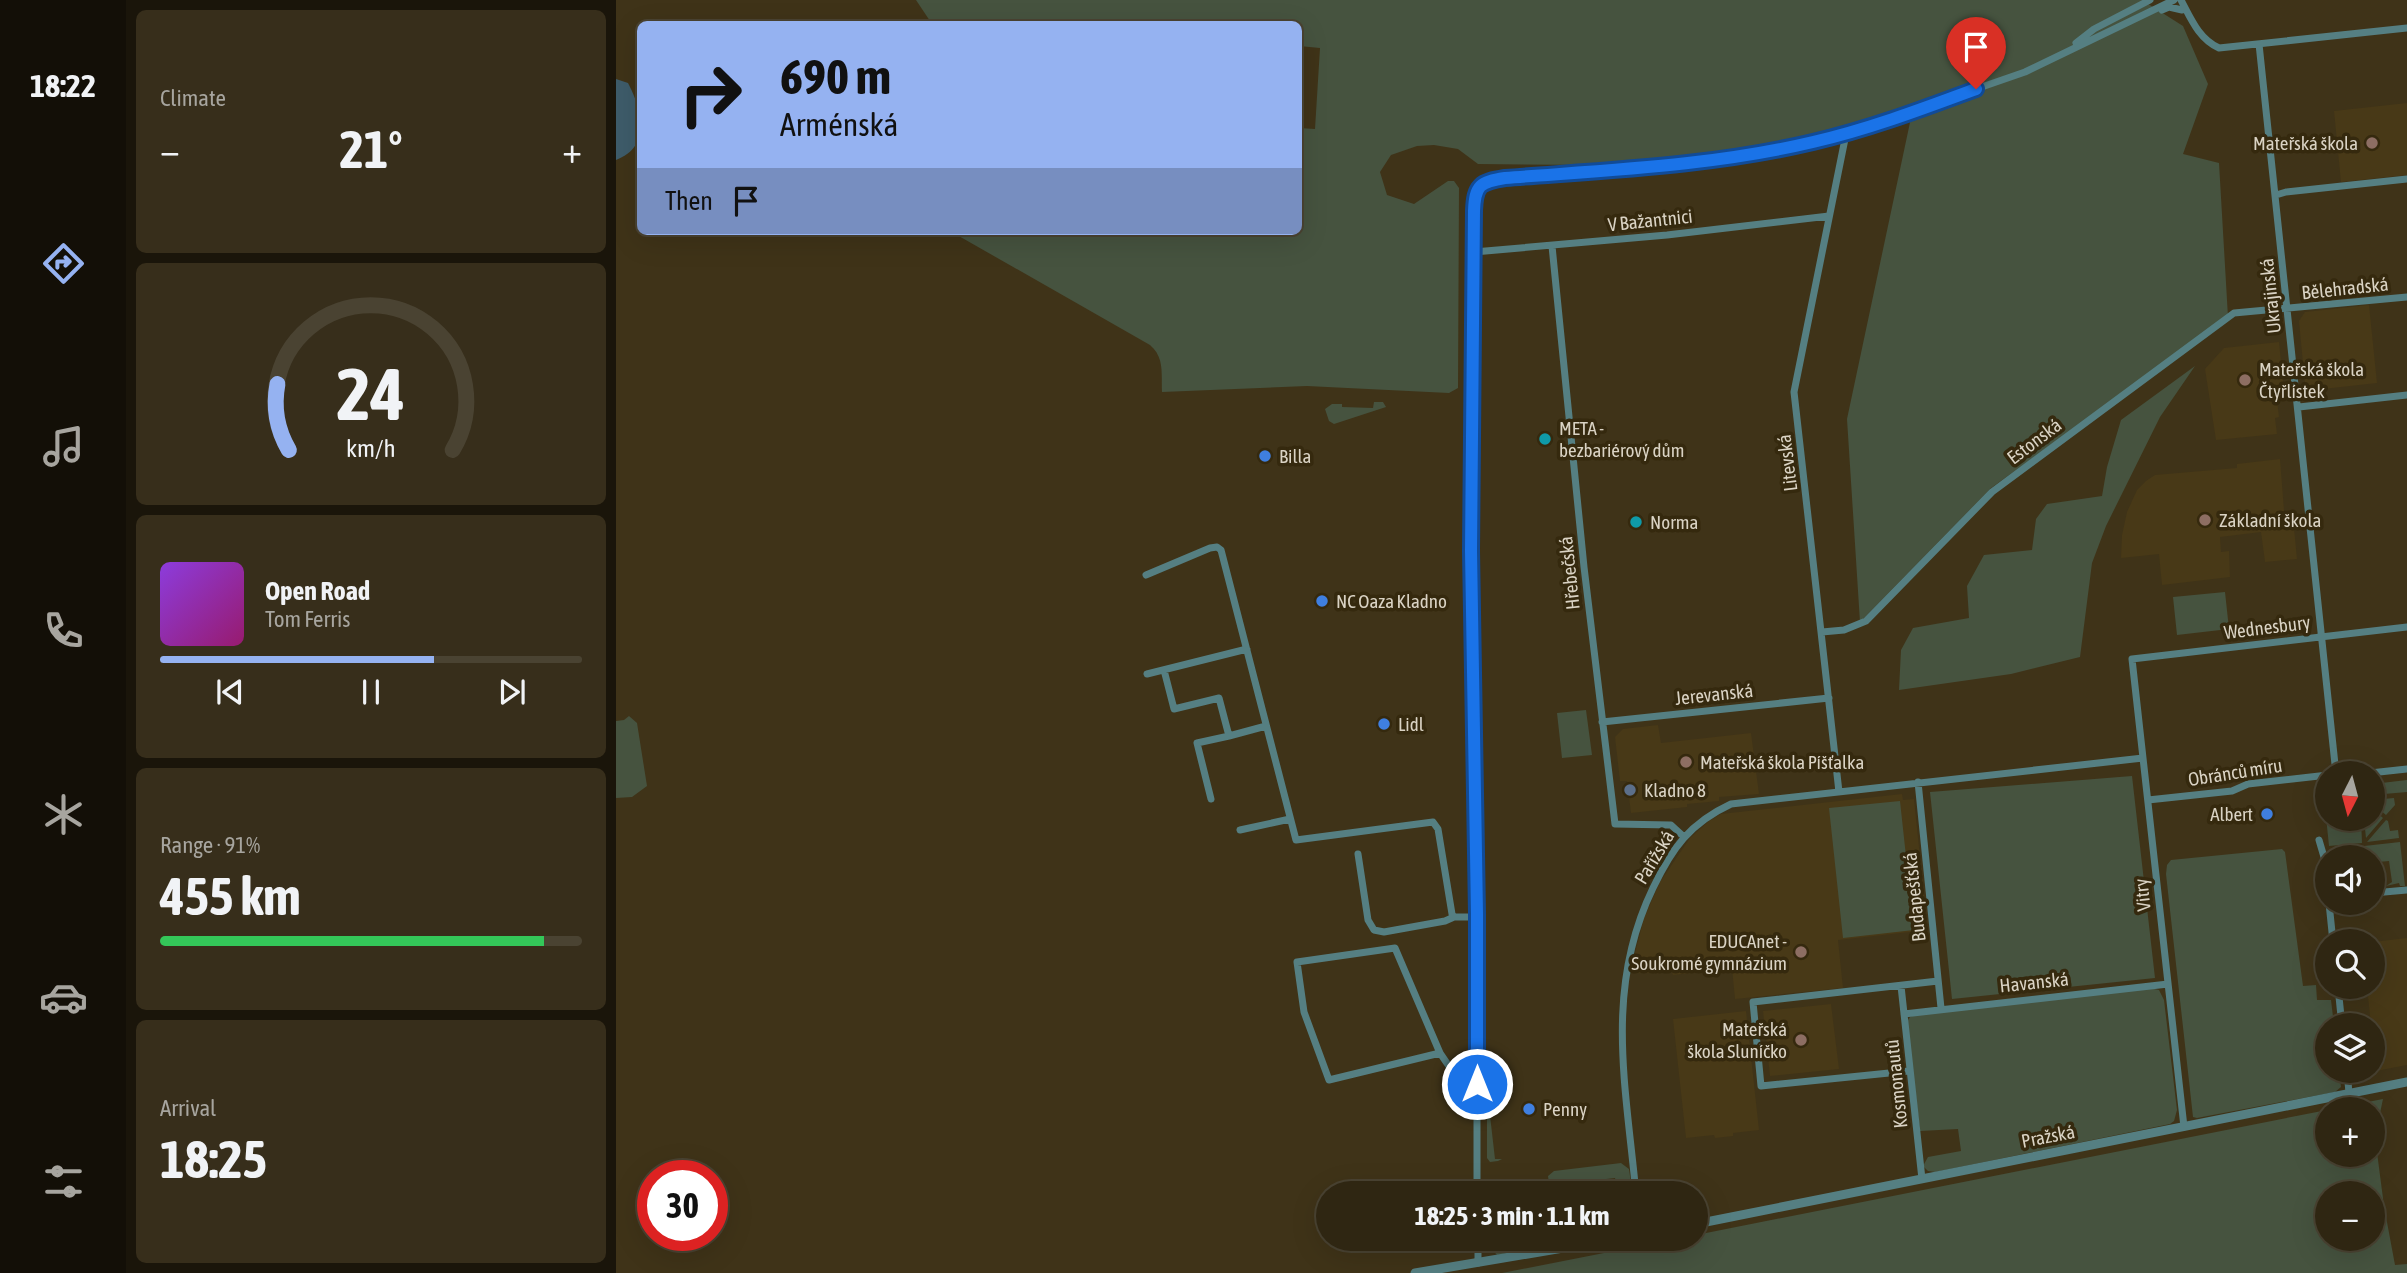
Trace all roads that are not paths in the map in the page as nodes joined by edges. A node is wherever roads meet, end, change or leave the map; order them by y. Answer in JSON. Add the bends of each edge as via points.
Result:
{"nodes":[{"id":1,"x":2151,"y":0,"type":"edge"},
{"id":2,"x":2178,"y":0,"type":"edge"},
{"id":3,"x":2187,"y":0,"type":"edge"},
{"id":4,"x":2184,"y":10,"type":"junction"},
{"id":5,"x":2407,"y":28,"type":"edge"},
{"id":6,"x":2259,"y":44,"type":"junction"},
{"id":7,"x":2078,"y":46,"type":"junction"},
{"id":8,"x":2059,"y":55,"type":"junction"},
{"id":9,"x":1846,"y":134,"type":"junction"},
{"id":10,"x":2407,"y":179,"type":"edge"},
{"id":11,"x":2276,"y":195,"type":"junction"},
{"id":12,"x":1829,"y":216,"type":"junction"},
{"id":13,"x":1552,"y":246,"type":"junction"},
{"id":14,"x":1474,"y":252,"type":"junction"},
{"id":15,"x":2407,"y":297,"type":"edge"},
{"id":16,"x":2287,"y":310,"type":"junction"},
{"id":17,"x":2407,"y":395,"type":"edge"},
{"id":18,"x":2299,"y":407,"type":"junction"},
{"id":19,"x":1146,"y":575,"type":"dead end"},
{"id":20,"x":2407,"y":627,"type":"edge"},
{"id":21,"x":1822,"y":632,"type":"junction"},
{"id":22,"x":2323,"y":636,"type":"junction"},
{"id":23,"x":1247,"y":649,"type":"junction"},
{"id":24,"x":2132,"y":659,"type":"joint"},
{"id":25,"x":1164,"y":670,"type":"junction"},
{"id":26,"x":1147,"y":674,"type":"dead end"},
{"id":27,"x":1829,"y":698,"type":"junction"},
{"id":28,"x":1602,"y":722,"type":"junction"},
{"id":29,"x":1266,"y":726,"type":"junction"},
{"id":30,"x":1229,"y":736,"type":"junction"},
{"id":31,"x":2143,"y":758,"type":"junction"},
{"id":32,"x":2335,"y":761,"type":"edge"},
{"id":33,"x":2407,"y":769,"type":"edge"},
{"id":34,"x":2385,"y":771,"type":"edge"},
{"id":35,"x":2315,"y":776,"type":"edge"},
{"id":36,"x":1918,"y":782,"type":"junction"},
{"id":37,"x":1839,"y":792,"type":"junction"},
{"id":38,"x":1211,"y":799,"type":"dead end"},
{"id":39,"x":2148,"y":800,"type":"junction"},
{"id":40,"x":1290,"y":819,"type":"junction"},
{"id":41,"x":1240,"y":830,"type":"dead end"},
{"id":42,"x":1683,"y":836,"type":"junction"},
{"id":43,"x":2319,"y":841,"type":"dead end"},
{"id":44,"x":2320,"y":845,"type":"edge"},
{"id":45,"x":1358,"y":853,"type":"dead end"},
{"id":46,"x":2407,"y":890,"type":"edge"},
{"id":47,"x":2385,"y":892,"type":"edge"},
{"id":48,"x":1454,"y":917,"type":"junction"},
{"id":49,"x":1477,"y":917,"type":"junction"},
{"id":50,"x":1938,"y":981,"type":"junction"},
{"id":51,"x":2168,"y":984,"type":"junction"},
{"id":52,"x":1901,"y":986,"type":"junction"},
{"id":53,"x":1941,"y":1008,"type":"junction"},
{"id":54,"x":1904,"y":1014,"type":"junction"},
{"id":55,"x":1440,"y":1053,"type":"junction"},
{"id":56,"x":1909,"y":1071,"type":"junction"},
{"id":57,"x":2407,"y":1082,"type":"edge"},
{"id":58,"x":2348,"y":1083,"type":"edge"},
{"id":59,"x":1477,"y":1084,"type":"junction"},
{"id":60,"x":2349,"y":1093,"type":"junction"},
{"id":61,"x":2184,"y":1127,"type":"junction"},
{"id":62,"x":1922,"y":1179,"type":"junction"},
{"id":63,"x":1477,"y":1181,"type":"edge"},
{"id":64,"x":1635,"y":1181,"type":"edge"},
{"id":65,"x":1708,"y":1222,"type":"edge"},
{"id":66,"x":1478,"y":1251,"type":"edge"},
{"id":67,"x":1547,"y":1251,"type":"edge"},
{"id":68,"x":1478,"y":1263,"type":"junction"},
{"id":69,"x":1415,"y":1273,"type":"edge"}],
"edges":[{"from":1,"to":8,"type":"street","via":[[2094,29]]},
{"from":2,"to":4,"type":"street"},
{"from":2,"to":7,"type":"street"},
{"from":3,"to":4,"type":"street"},
{"from":4,"to":6,"type":"street","via":[[2208,43],[2219,48]]},
{"from":4,"to":7,"type":"street","via":[[2169,6]]},
{"from":5,"to":6,"type":"street"},
{"from":6,"to":11,"type":"street","name":"Ukrajinská"},
{"from":7,"to":8,"type":"street"},
{"from":8,"to":9,"type":"street","via":[[2025,72]]},
{"from":9,"to":12,"type":"street","name":"Litevská"},
{"from":9,"to":14,"type":"street","via":[[1717,159],[1486,181],[1474,197]]},
{"from":10,"to":11,"type":"street"},
{"from":11,"to":16,"type":"street","name":"Ukrajinská"},
{"from":12,"to":13,"type":"street","name":"V Bažantnici"},
{"from":12,"to":21,"type":"street","name":"Litevská","via":[[1794,392]]},
{"from":13,"to":14,"type":"street","name":"V Bažantnici"},
{"from":13,"to":28,"type":"street","name":"Hřebečská"},
{"from":14,"to":49,"type":"street","via":[[1471,551]]},
{"from":15,"to":16,"type":"street","name":"Bělehradská"},
{"from":16,"to":18,"type":"street","name":"Ukrajinská"},
{"from":16,"to":21,"type":"street","name":"Estonská","via":[[2234,313],[1992,492],[1866,621]]},
{"from":17,"to":18,"type":"street"},
{"from":18,"to":22,"type":"street","name":"Ukrajinská"},
{"from":19,"to":23,"type":"street","via":[[1210,548],[1222,550]]},
{"from":20,"to":22,"type":"street","name":"Wednesbury"},
{"from":21,"to":27,"type":"street","name":"Litevská"},
{"from":22,"to":24,"type":"street","name":"Wednesbury"},
{"from":22,"to":32,"type":"street","name":"Ukrajinská"},
{"from":23,"to":25,"type":"street"},
{"from":23,"to":29,"type":"street"},
{"from":24,"to":31,"type":"street","name":"Vitry"},
{"from":25,"to":26,"type":"street"},
{"from":25,"to":30,"type":"street","via":[[1174,709],[1219,698]]},
{"from":27,"to":28,"type":"street","name":"Jerevanská"},
{"from":27,"to":37,"type":"street","name":"Litevská"},
{"from":28,"to":42,"type":"street","name":"Hřebečská","via":[[1615,824],[1671,825]]},
{"from":29,"to":30,"type":"street"},
{"from":29,"to":40,"type":"street"},
{"from":30,"to":38,"type":"street","via":[[1197,743]]},
{"from":31,"to":36,"type":"street","name":"Pařížská"},
{"from":31,"to":39,"type":"street","name":"Vitry"},
{"from":33,"to":34,"type":"street"},
{"from":35,"to":39,"type":"street","name":"Obránců míru"},
{"from":36,"to":37,"type":"street","name":"Pařížská"},
{"from":36,"to":50,"type":"street","name":"Budapešťská"},
{"from":37,"to":42,"type":"street","name":"Pařížská","via":[[1731,804],[1708,814]]},
{"from":39,"to":51,"type":"street","name":"Vitry"},
{"from":40,"to":41,"type":"street"},
{"from":40,"to":48,"type":"street","via":[[1296,840],[1433,822]]},
{"from":42,"to":64,"type":"street","name":"Pařížská","via":[[1639,917],[1625,970],[1621,1017]]},
{"from":43,"to":44,"type":"street"},
{"from":45,"to":48,"type":"street","via":[[1368,920],[1374,930],[1384,932]]},
{"from":46,"to":47,"type":"street"},
{"from":48,"to":49,"type":"street"},
{"from":49,"to":59,"type":"street"},
{"from":50,"to":52,"type":"street"},
{"from":50,"to":53,"type":"street","name":"Budapešťská"},
{"from":51,"to":53,"type":"street","name":"Havanská"},
{"from":51,"to":61,"type":"street","name":"Vitry"},
{"from":52,"to":54,"type":"street","name":"Kosmonautů"},
{"from":52,"to":56,"type":"street","via":[[1753,1002],[1762,1086]]},
{"from":53,"to":54,"type":"street","name":"Havanská"},
{"from":54,"to":56,"type":"street","name":"Kosmonautů"},
{"from":55,"to":55,"type":"street","via":[[1329,1080],[1304,1012],[1297,962],[1395,948]]},
{"from":55,"to":59,"type":"street","via":[[1455,1075]]},
{"from":56,"to":62,"type":"street","name":"Kosmonautů"},
{"from":57,"to":60,"type":"street","name":"Pražská"},
{"from":58,"to":60,"type":"street"},
{"from":59,"to":63,"type":"street"},
{"from":60,"to":61,"type":"street","name":"Pražská"},
{"from":61,"to":62,"type":"street","name":"Pražská"},
{"from":62,"to":65,"type":"street","name":"Pražská"},
{"from":66,"to":68,"type":"street"},
{"from":67,"to":68,"type":"street"},
{"from":68,"to":69,"type":"street"}]}
